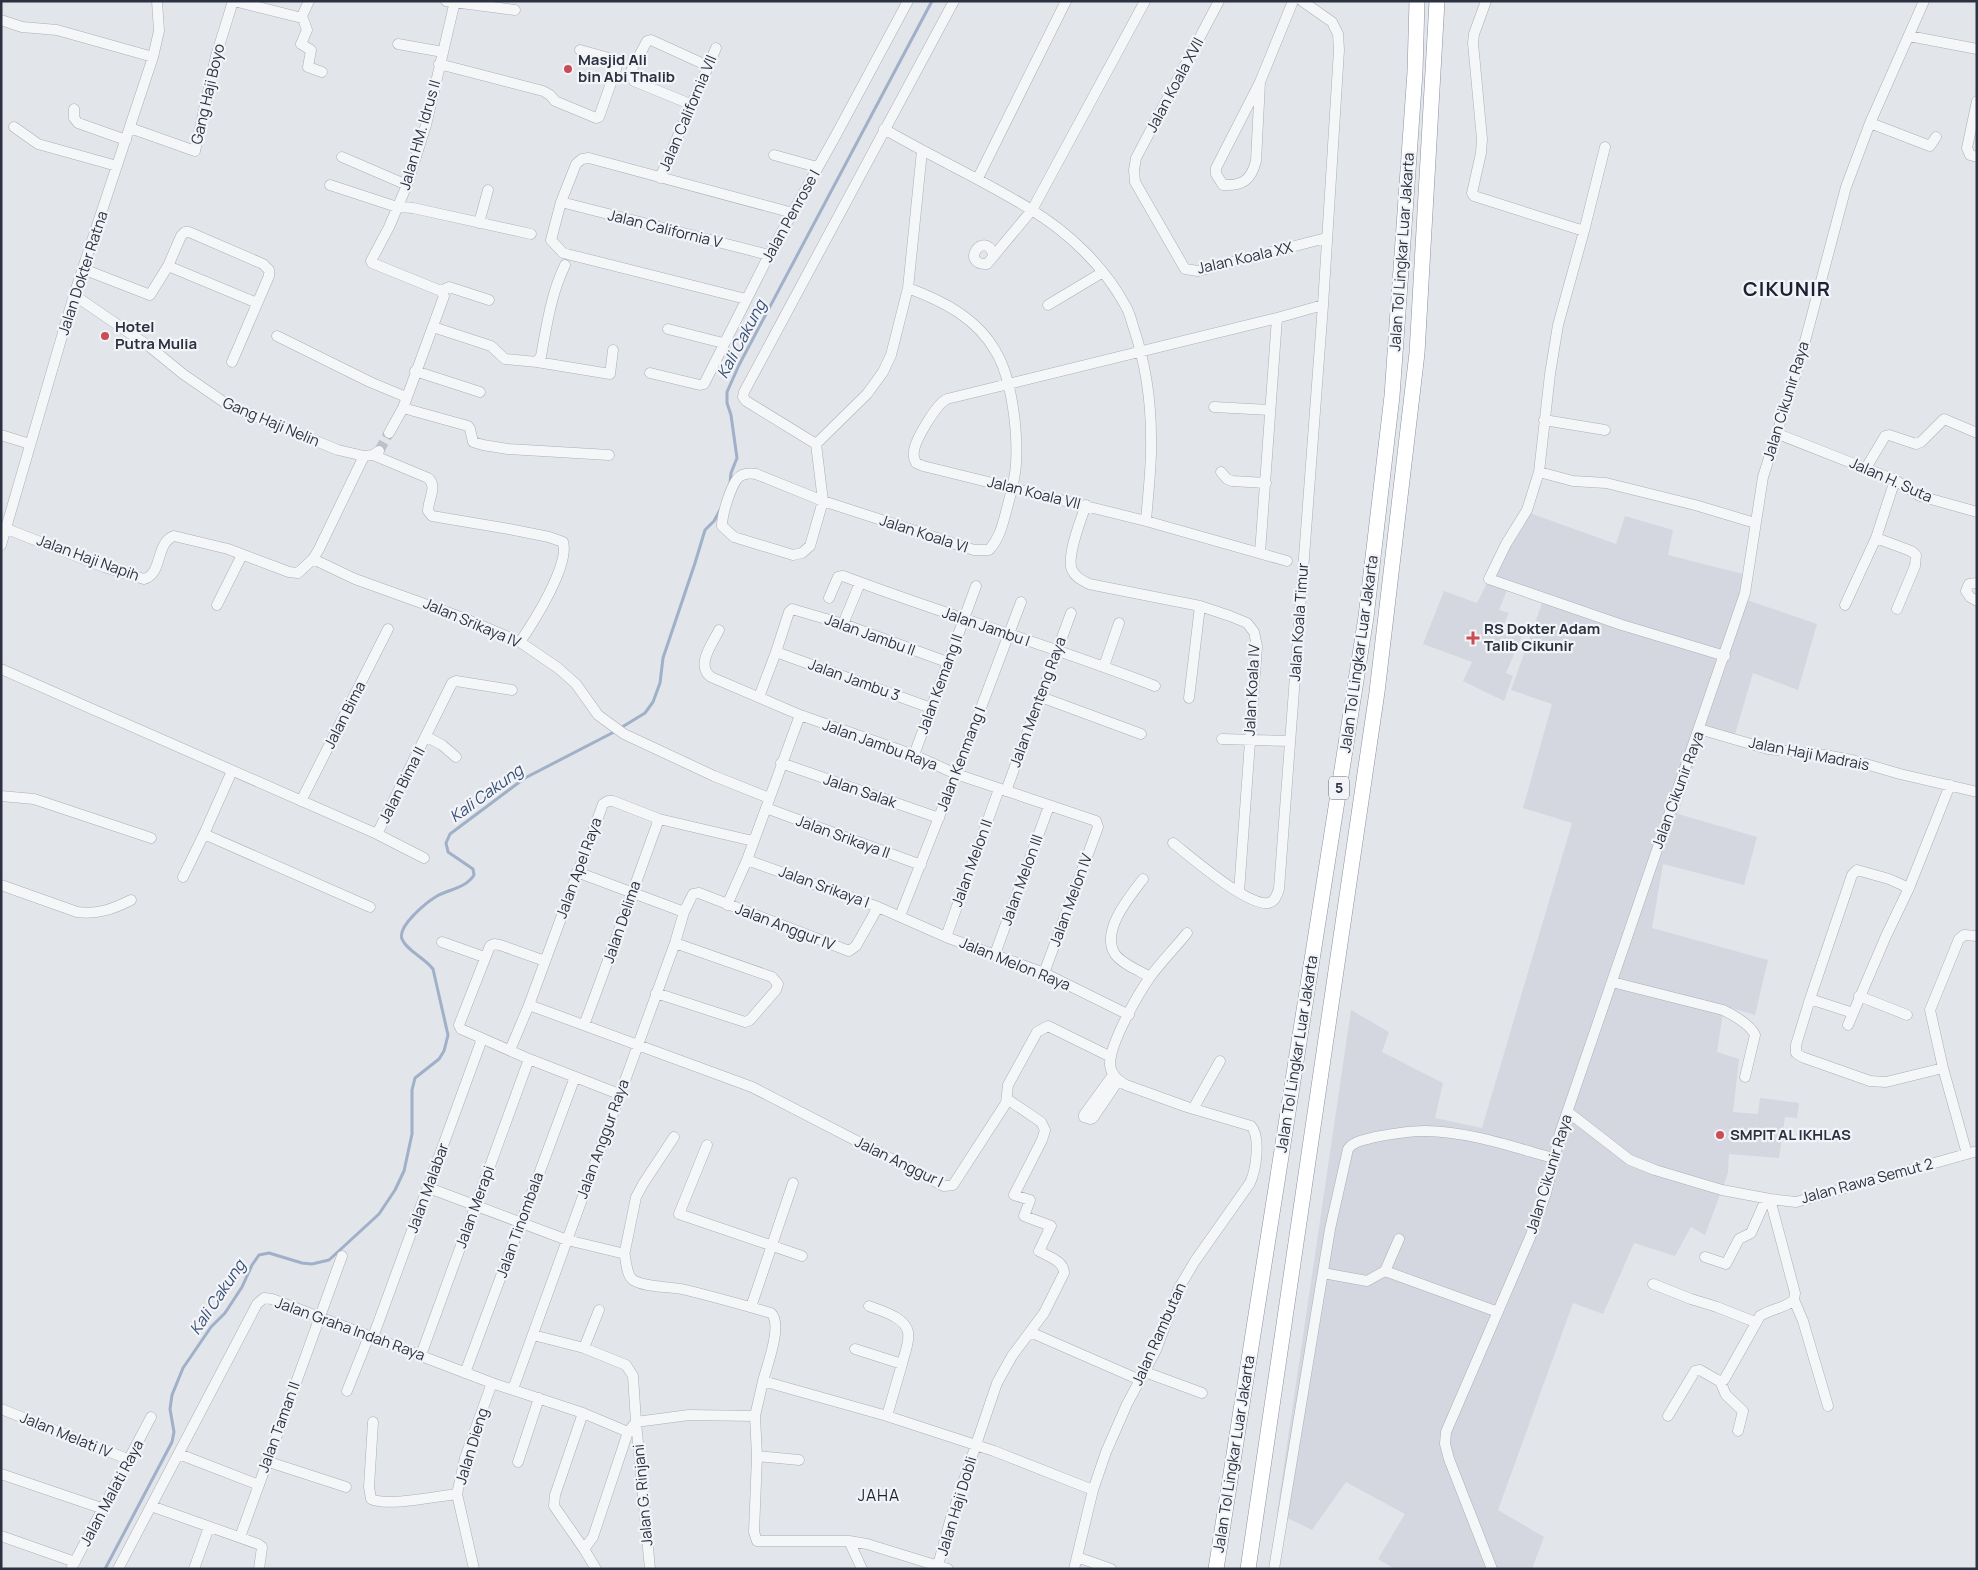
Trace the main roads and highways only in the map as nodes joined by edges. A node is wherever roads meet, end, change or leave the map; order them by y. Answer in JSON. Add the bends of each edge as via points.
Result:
{"nodes":[{"id":1,"x":1417,"y":1,"type":"edge"},
{"id":2,"x":1438,"y":1,"type":"edge"},
{"id":3,"x":1216,"y":1569,"type":"edge"},
{"id":4,"x":1248,"y":1569,"type":"edge"}],
"edges":[{"from":1,"to":3,"type":"highway","name":"Jalan Tol Lingkar Luar Jakarta","number":"5","via":[[1392,396],[1366,617]]},
{"from":2,"to":4,"type":"highway","name":"Jalan Tol Lingkar Luar Jakarta","number":"5","via":[[1417,352],[1377,692]]}]}
